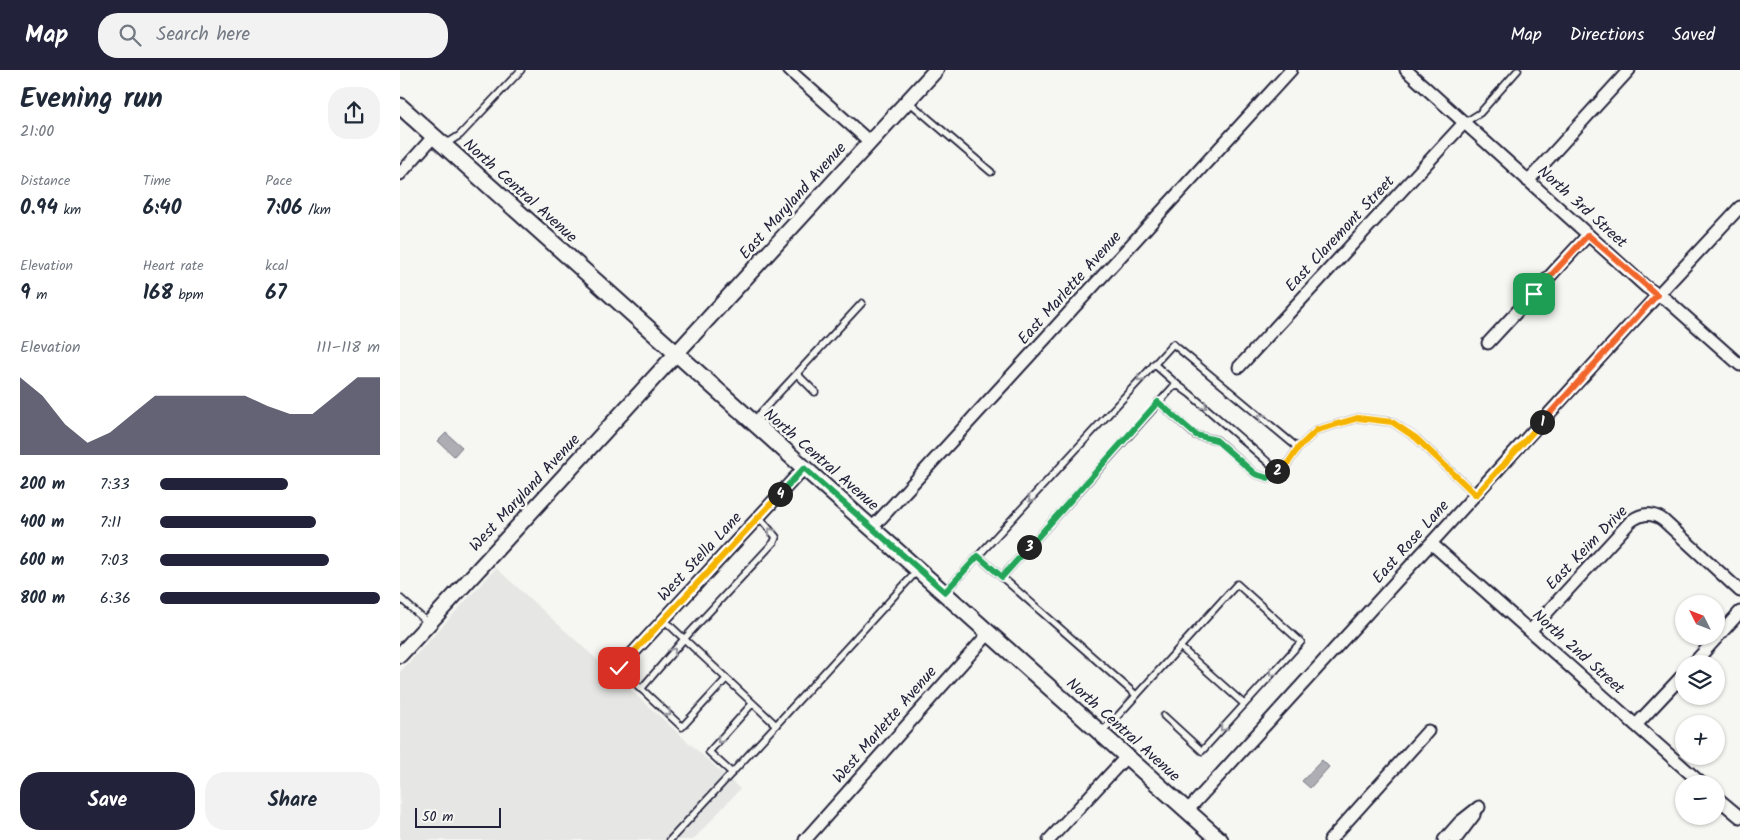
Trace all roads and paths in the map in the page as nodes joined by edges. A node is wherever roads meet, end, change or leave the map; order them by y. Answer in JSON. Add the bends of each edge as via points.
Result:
{"nodes":[{"id":1,"x":521,"y":70,"type":"edge"},
{"id":2,"x":789,"y":70,"type":"edge"},
{"id":3,"x":936,"y":70,"type":"edge"},
{"id":4,"x":1292,"y":70,"type":"edge"},
{"id":5,"x":1406,"y":70,"type":"edge"},
{"id":6,"x":1518,"y":70,"type":"edge"},
{"id":7,"x":1630,"y":70,"type":"edge"},
{"id":8,"x":908,"y":100,"type":"junction"},
{"id":9,"x":400,"y":106,"type":"edge"},
{"id":10,"x":1464,"y":123,"type":"junction"},
{"id":11,"x":434,"y":136,"type":"junction"},
{"id":12,"x":870,"y":142,"type":"junction"},
{"id":13,"x":991,"y":172,"type":"dead end"},
{"id":14,"x":400,"y":174,"type":"edge"},
{"id":15,"x":1528,"y":180,"type":"junction"},
{"id":16,"x":1740,"y":207,"type":"edge"},
{"id":17,"x":1588,"y":235,"type":"junction"},
{"id":18,"x":1657,"y":295,"type":"junction"},
{"id":19,"x":862,"y":303,"type":"dead end"},
{"id":20,"x":1488,"y":343,"type":"dead end"},
{"id":21,"x":676,"y":355,"type":"junction"},
{"id":22,"x":1154,"y":364,"type":"junction"},
{"id":23,"x":1740,"y":365,"type":"edge"},
{"id":24,"x":1239,"y":367,"type":"dead end"},
{"id":25,"x":797,"y":374,"type":"junction"},
{"id":26,"x":1180,"y":386,"type":"junction"},
{"id":27,"x":815,"y":392,"type":"dead end"},
{"id":28,"x":1158,"y":402,"type":"junction"},
{"id":29,"x":751,"y":423,"type":"junction"},
{"id":30,"x":1298,"y":448,"type":"junction"},
{"id":31,"x":804,"y":468,"type":"junction"},
{"id":32,"x":1278,"y":470,"type":"junction"},
{"id":33,"x":1476,"y":495,"type":"junction"},
{"id":34,"x":759,"y":517,"type":"junction"},
{"id":35,"x":872,"y":528,"type":"junction"},
{"id":36,"x":1432,"y":544,"type":"junction"},
{"id":37,"x":978,"y":556,"type":"junction"},
{"id":38,"x":918,"y":569,"type":"junction"},
{"id":39,"x":1002,"y":577,"type":"junction"},
{"id":40,"x":1740,"y":591,"type":"edge"},
{"id":41,"x":945,"y":592,"type":"junction"},
{"id":42,"x":400,"y":598,"type":"edge"},
{"id":43,"x":1740,"y":612,"type":"edge"},
{"id":44,"x":664,"y":620,"type":"junction"},
{"id":45,"x":428,"y":623,"type":"junction"},
{"id":46,"x":1530,"y":631,"type":"junction"},
{"id":47,"x":990,"y":633,"type":"junction"},
{"id":48,"x":684,"y":639,"type":"junction"},
{"id":49,"x":1180,"y":647,"type":"junction"},
{"id":50,"x":400,"y":655,"type":"edge"},
{"id":51,"x":1701,"y":655,"type":"edge"},
{"id":52,"x":619,"y":668,"type":"joint"},
{"id":53,"x":726,"y":679,"type":"junction"},
{"id":54,"x":1675,"y":684,"type":"edge"},
{"id":55,"x":641,"y":689,"type":"junction"},
{"id":56,"x":1136,"y":695,"type":"junction"},
{"id":57,"x":752,"y":704,"type":"junction"},
{"id":58,"x":1244,"y":704,"type":"junction"},
{"id":59,"x":1164,"y":716,"type":"dead end"},
{"id":60,"x":776,"y":725,"type":"junction"},
{"id":61,"x":1636,"y":725,"type":"junction"},
{"id":62,"x":1428,"y":731,"type":"dead end"},
{"id":63,"x":1099,"y":733,"type":"junction"},
{"id":64,"x":1126,"y":757,"type":"junction"},
{"id":65,"x":732,"y":773,"type":"junction"},
{"id":66,"x":1692,"y":775,"type":"edge"},
{"id":67,"x":1725,"y":804,"type":"edge"},
{"id":68,"x":1187,"y":811,"type":"junction"},
{"id":69,"x":1740,"y":817,"type":"edge"},
{"id":70,"x":670,"y":840,"type":"edge"},
{"id":71,"x":805,"y":840,"type":"edge"},
{"id":72,"x":1049,"y":840,"type":"edge"},
{"id":73,"x":1220,"y":840,"type":"edge"},
{"id":74,"x":1330,"y":840,"type":"edge"},
{"id":75,"x":1444,"y":840,"type":"edge"},
{"id":76,"x":1455,"y":840,"type":"edge"}],
"edges":[{"from":1,"to":11,"type":"lane","via":[[460,135],[449,142]]},
{"from":2,"to":12,"type":"street"},
{"from":3,"to":8,"type":"street","name":"East Maryland Avenue"},
{"from":4,"to":35,"type":"street","name":"East Marlette Avenue"},
{"from":5,"to":10,"type":"street","name":"North 3rd Street"},
{"from":6,"to":10,"type":"lane","via":[[1480,113]]},
{"from":7,"to":15,"type":"street"},
{"from":8,"to":12,"type":"street","name":"East Maryland Avenue"},
{"from":8,"to":13,"type":"lane"},
{"from":9,"to":11,"type":"main road","name":"North Central Avenue"},
{"from":10,"to":15,"type":"street","name":"North 3rd Street"},
{"from":10,"to":24,"type":"street","name":"East Claremont Street"},
{"from":11,"to":14,"type":"street"},
{"from":11,"to":21,"type":"main road","name":"North Central Avenue"},
{"from":12,"to":21,"type":"street","name":"East Maryland Avenue"},
{"from":15,"to":17,"type":"street","name":"North 3rd Street"},
{"from":16,"to":18,"type":"street","name":"East Rose Lane"},
{"from":17,"to":18,"type":"street","name":"North 3rd Street"},
{"from":17,"to":20,"type":"street"},
{"from":18,"to":23,"type":"street","name":"North 3rd Street","via":[[1668,301]]},
{"from":18,"to":33,"type":"street","name":"East Rose Lane"},
{"from":19,"to":25,"type":"lane"},
{"from":21,"to":29,"type":"main road","name":"North Central Avenue"},
{"from":21,"to":45,"type":"street","name":"West Maryland Avenue"},
{"from":22,"to":26,"type":"lane"},
{"from":30,"to":22,"type":"lane","one_way":true,"via":[[1173,344]]},
{"from":22,"to":37,"type":"lane","one_way":true},
{"from":25,"to":27,"type":"lane"},
{"from":25,"to":29,"type":"lane"},
{"from":26,"to":28,"type":"lane","via":[[1169,389]]},
{"from":26,"to":32,"type":"lane","one_way":true},
{"from":28,"to":32,"type":"lane","via":[[1196,435],[1216,440],[1255,474],[1268,478]]},
{"from":28,"to":39,"type":"lane"},
{"from":29,"to":31,"type":"main road","name":"North Central Avenue"},
{"from":30,"to":32,"type":"lane","via":[[1288,463]]},
{"from":30,"to":33,"type":"lane","via":[[1317,430],[1358,418],[1392,422],[1416,438]]},
{"from":31,"to":34,"type":"street","name":"West Stella Lane"},
{"from":31,"to":35,"type":"main road","name":"North Central Avenue"},
{"from":33,"to":36,"type":"street","name":"East Rose Lane"},
{"from":34,"to":44,"type":"street","name":"West Stella Lane"},
{"from":48,"to":34,"type":"lane","one_way":true,"via":[[774,542],[776,537]]},
{"from":35,"to":38,"type":"main road","name":"North Central Avenue"},
{"from":36,"to":46,"type":"street","name":"North 2nd Street"},
{"from":36,"to":68,"type":"street","name":"East Rose Lane"},
{"from":37,"to":39,"type":"lane"},
{"from":37,"to":41,"type":"lane"},
{"from":38,"to":41,"type":"main road","name":"North Central Avenue"},
{"from":38,"to":60,"type":"lane"},
{"from":39,"to":56,"type":"lane"},
{"from":40,"to":46,"type":"street","name":"East Keim Drive","via":[[1663,520],[1649,514],[1631,521]]},
{"from":41,"to":47,"type":"main road","name":"North Central Avenue"},
{"from":42,"to":45,"type":"lane"},
{"from":43,"to":51,"type":"street"},
{"from":44,"to":48,"type":"lane"},
{"from":44,"to":52,"type":"street","name":"West Stella Lane"},
{"from":45,"to":50,"type":"street","name":"West Maryland Avenue"},
{"from":46,"to":61,"type":"street","name":"North 2nd Street"},
{"from":47,"to":63,"type":"main road","name":"North Central Avenue"},
{"from":47,"to":71,"type":"street","name":"West Marlette Avenue"},
{"from":48,"to":53,"type":"lane"},
{"from":55,"to":48,"type":"lane","one_way":true},
{"from":49,"to":56,"type":"lane"},
{"from":49,"to":58,"type":"lane"},
{"from":49,"to":58,"type":"lane","one_way":true,"via":[[1237,584],[1301,642]]},
{"from":52,"to":55,"type":"lane"},
{"from":55,"to":53,"type":"lane","one_way":true,"via":[[682,727]]},
{"from":53,"to":57,"type":"lane"},
{"from":54,"to":61,"type":"street"},
{"from":56,"to":63,"type":"lane"},
{"from":57,"to":60,"type":"lane"},
{"from":57,"to":65,"type":"lane","one_way":true,"via":[[709,752]]},
{"from":58,"to":59,"type":"lane","one_way":true,"via":[[1202,751]]},
{"from":60,"to":65,"type":"lane"},
{"from":61,"to":66,"type":"street","name":"North 2nd Street"},
{"from":62,"to":74,"type":"street"},
{"from":63,"to":64,"type":"main road","name":"North Central Avenue"},
{"from":64,"to":68,"type":"main road","name":"North Central Avenue"},
{"from":64,"to":72,"type":"street"},
{"from":65,"to":70,"type":"lane"},
{"from":67,"to":69,"type":"street"},
{"from":68,"to":73,"type":"main road","name":"North Central Avenue"},
{"from":75,"to":76,"type":"street","via":[[1479,807]]}]}
